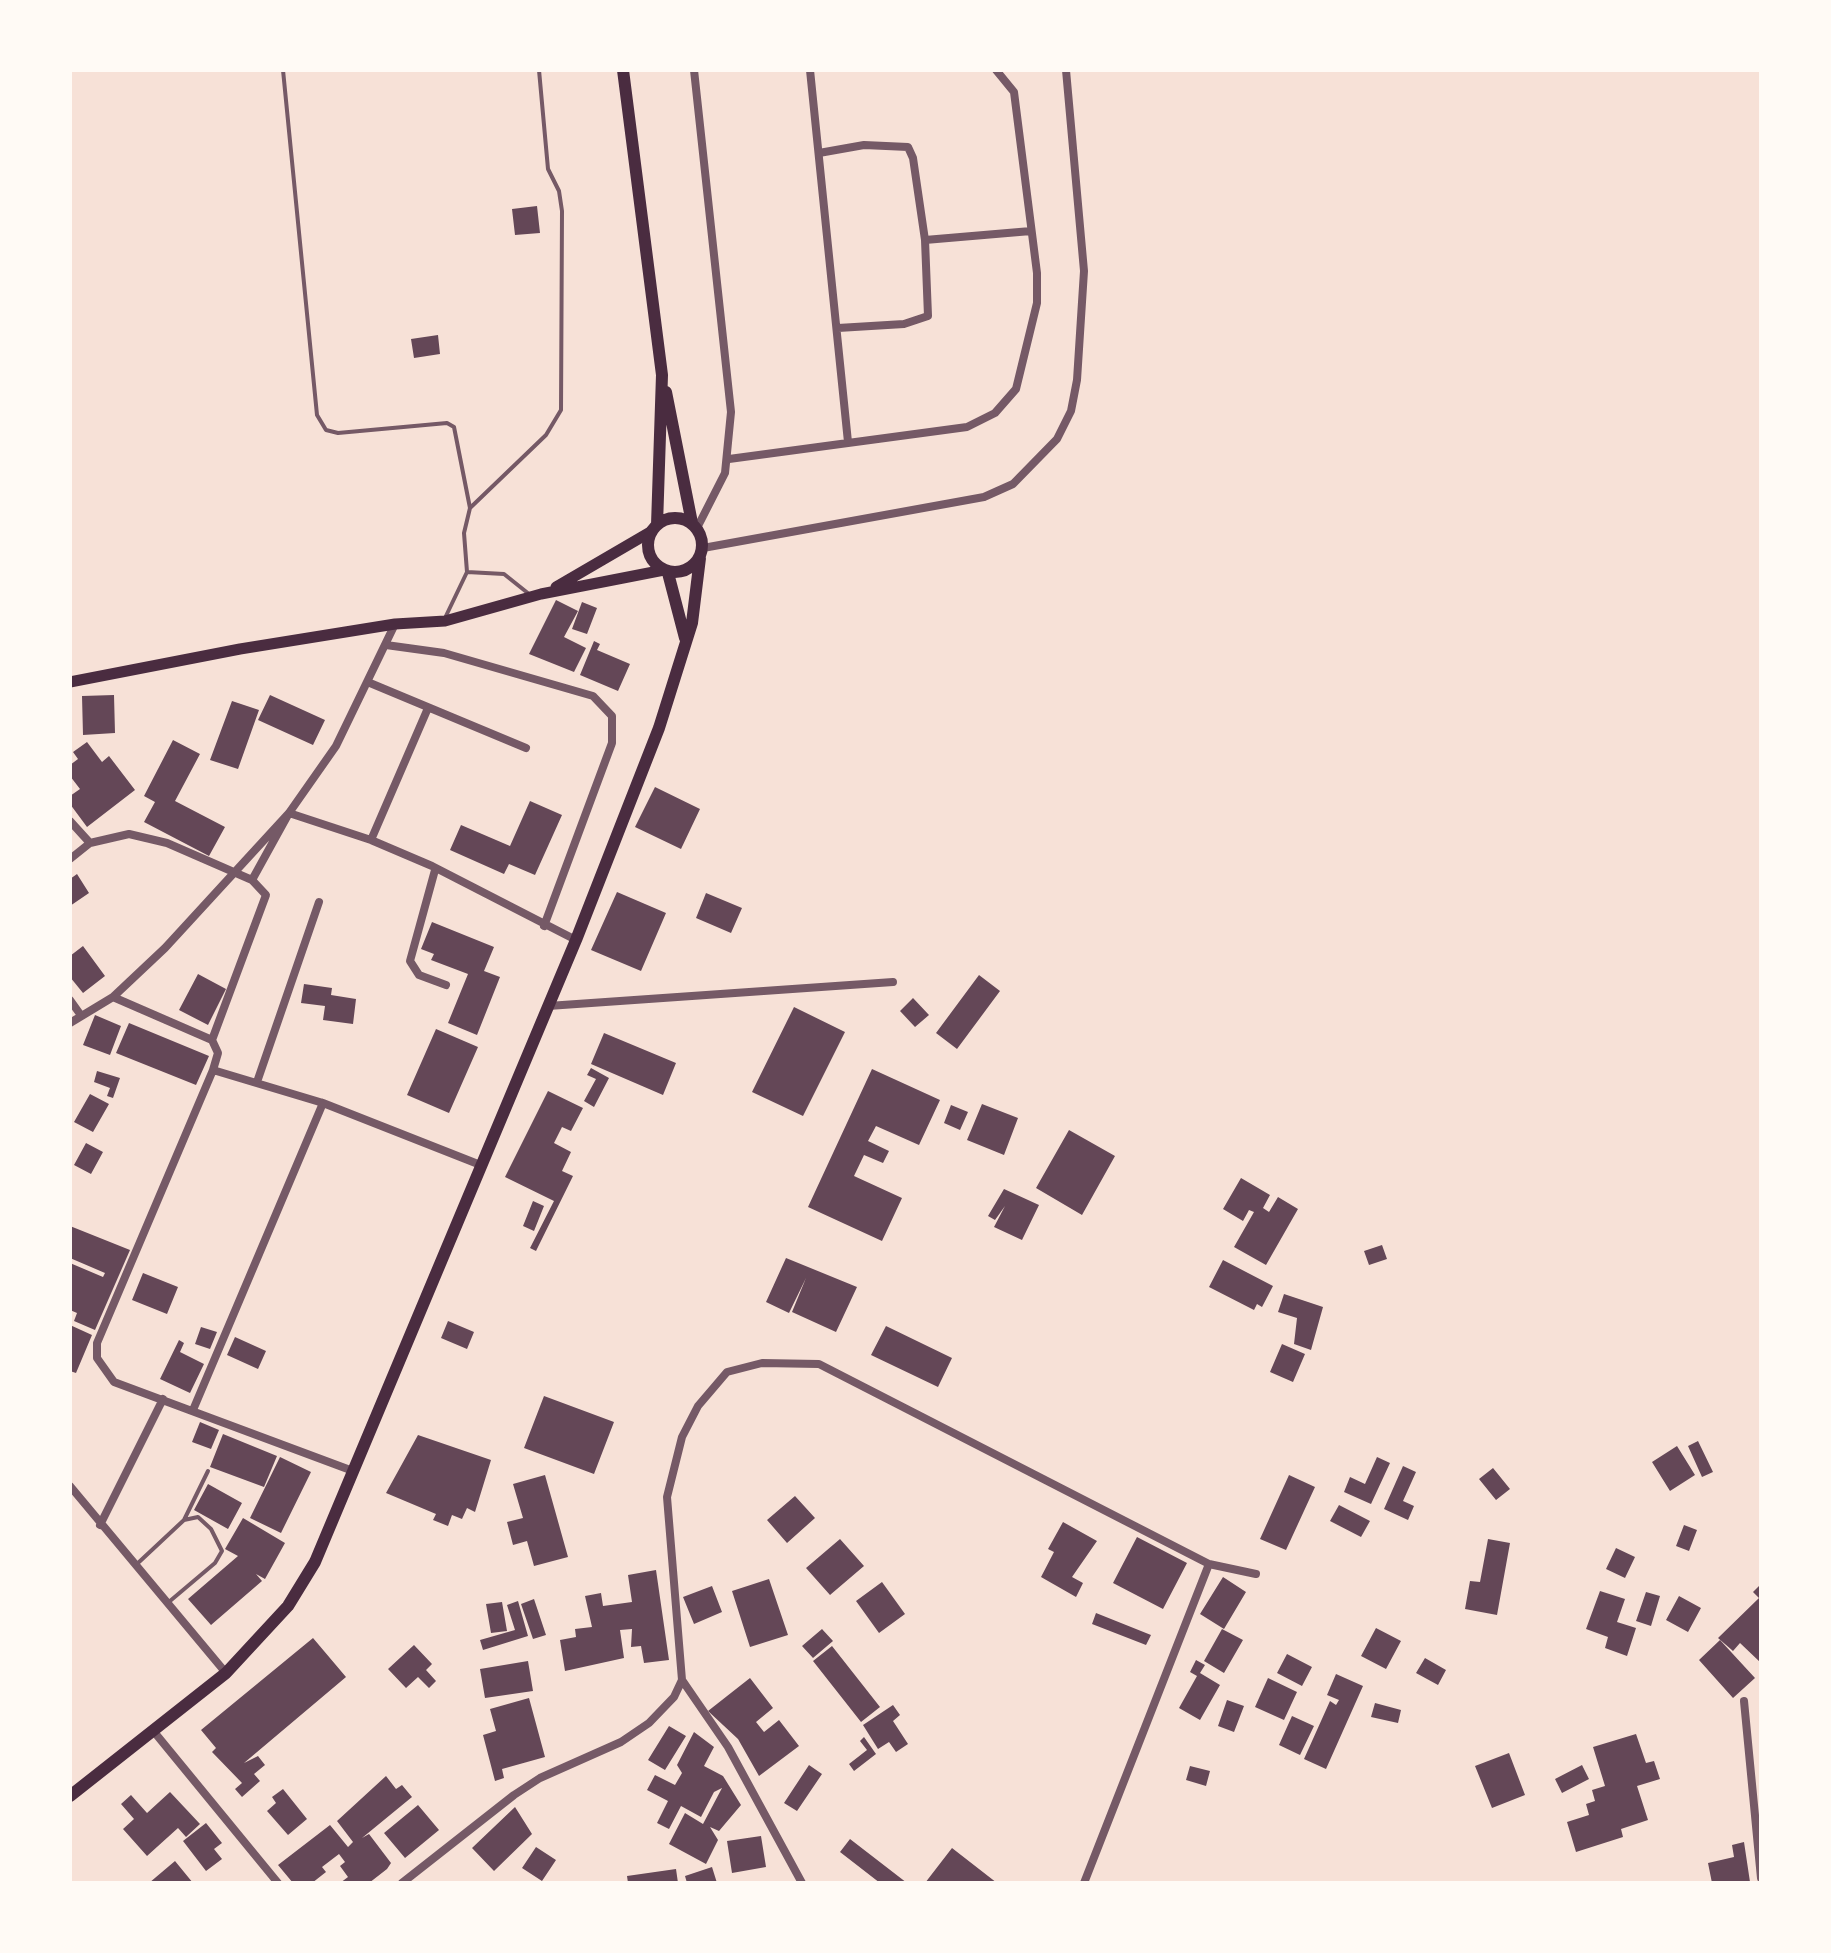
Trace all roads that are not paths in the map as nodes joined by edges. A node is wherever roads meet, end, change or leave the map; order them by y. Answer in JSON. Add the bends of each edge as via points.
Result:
{"nodes":[{"id":1,"x":283,"y":70,"type":"edge"},
{"id":2,"x":539,"y":70,"type":"edge"},
{"id":3,"x":622,"y":70,"type":"edge"},
{"id":4,"x":694,"y":70,"type":"edge"},
{"id":5,"x":810,"y":70,"type":"edge"},
{"id":6,"x":996,"y":70,"type":"edge"},
{"id":7,"x":1066,"y":70,"type":"edge"},
{"id":8,"x":818,"y":153,"type":"junction"},
{"id":9,"x":1031,"y":231,"type":"junction"},
{"id":10,"x":924,"y":240,"type":"junction"},
{"id":11,"x":838,"y":328,"type":"junction"},
{"id":12,"x":662,"y":375,"type":"junction"},
{"id":13,"x":848,"y":442,"type":"junction"},
{"id":14,"x":728,"y":459,"type":"junction"},
{"id":15,"x":470,"y":508,"type":"junction"},
{"id":16,"x":695,"y":526,"type":"junction"},
{"id":17,"x":654,"y":528,"type":"junction"},
{"id":18,"x":702,"y":553,"type":"junction"},
{"id":19,"x":466,"y":572,"type":"junction"},
{"id":20,"x":666,"y":572,"type":"junction"},
{"id":21,"x":536,"y":595,"type":"junction"},
{"id":22,"x":444,"y":621,"type":"junction"},
{"id":23,"x":395,"y":624,"type":"junction"},
{"id":24,"x":686,"y":644,"type":"junction"},
{"id":25,"x":386,"y":645,"type":"junction"},
{"id":26,"x":70,"y":682,"type":"edge"},
{"id":27,"x":370,"y":683,"type":"junction"},
{"id":28,"x":428,"y":708,"type":"junction"},
{"id":29,"x":526,"y":748,"type":"dead end"},
{"id":30,"x":290,"y":813,"type":"junction"},
{"id":31,"x":70,"y":821,"type":"edge"},
{"id":32,"x":371,"y":840,"type":"junction"},
{"id":33,"x":90,"y":843,"type":"junction"},
{"id":34,"x":70,"y":859,"type":"edge"},
{"id":35,"x":435,"y":870,"type":"junction"},
{"id":36,"x":231,"y":872,"type":"junction"},
{"id":37,"x":252,"y":880,"type":"junction"},
{"id":38,"x":319,"y":902,"type":"dead end"},
{"id":39,"x":544,"y":926,"type":"junction"},
{"id":40,"x":576,"y":940,"type":"junction"},
{"id":41,"x":893,"y":982,"type":"dead end"},
{"id":42,"x":446,"y":985,"type":"dead end"},
{"id":43,"x":112,"y":997,"type":"junction"},
{"id":44,"x":70,"y":1000,"type":"edge"},
{"id":45,"x":546,"y":1006,"type":"junction"},
{"id":46,"x":80,"y":1014,"type":"junction"},
{"id":47,"x":70,"y":1023,"type":"edge"},
{"id":48,"x":212,"y":1040,"type":"junction"},
{"id":49,"x":212,"y":1070,"type":"junction"},
{"id":50,"x":257,"y":1082,"type":"junction"},
{"id":51,"x":323,"y":1104,"type":"junction"},
{"id":52,"x":478,"y":1164,"type":"junction"},
{"id":53,"x":163,"y":1399,"type":"junction"},
{"id":54,"x":194,"y":1410,"type":"junction"},
{"id":55,"x":208,"y":1471,"type":"dead end"},
{"id":56,"x":353,"y":1472,"type":"junction"},
{"id":57,"x":70,"y":1486,"type":"edge"},
{"id":58,"x":184,"y":1520,"type":"junction"},
{"id":59,"x":100,"y":1525,"type":"junction"},
{"id":60,"x":138,"y":1563,"type":"junction"},
{"id":61,"x":1209,"y":1564,"type":"junction"},
{"id":62,"x":1256,"y":1574,"type":"dead end"},
{"id":63,"x":170,"y":1602,"type":"junction"},
{"id":64,"x":226,"y":1674,"type":"junction"},
{"id":65,"x":682,"y":1680,"type":"junction"},
{"id":66,"x":1744,"y":1701,"type":"dead end"},
{"id":67,"x":155,"y":1732,"type":"junction"},
{"id":68,"x":70,"y":1796,"type":"edge"},
{"id":69,"x":1761,"y":1878,"type":"edge"},
{"id":70,"x":278,"y":1883,"type":"edge"},
{"id":71,"x":402,"y":1883,"type":"edge"},
{"id":72,"x":802,"y":1883,"type":"edge"},
{"id":73,"x":1084,"y":1883,"type":"edge"}],
"edges":[{"from":1,"to":15,"type":"lane","via":[[320,424],[338,433],[447,423],[454,427]]},
{"from":2,"to":15,"type":"lane","via":[[548,169],[562,211],[562,410]]},
{"from":3,"to":12,"type":"main road"},
{"from":4,"to":14,"type":"street","via":[[732,412]]},
{"from":5,"to":8,"type":"street"},
{"from":6,"to":9,"type":"street","via":[[1014,92]]},
{"from":7,"to":18,"type":"street","via":[[1084,271],[1078,380],[1057,440],[1013,484],[984,497]]},
{"from":8,"to":10,"type":"street","via":[[864,145],[908,148]]},
{"from":8,"to":11,"type":"street"},
{"from":9,"to":10,"type":"street"},
{"from":9,"to":13,"type":"street","via":[[1037,303],[1022,375],[1007,402],[966,427]]},
{"from":10,"to":11,"type":"street","via":[[928,316]]},
{"from":11,"to":13,"type":"street"},
{"from":12,"to":16,"type":"main road"},
{"from":12,"to":17,"type":"main road"},
{"from":13,"to":14,"type":"street"},
{"from":14,"to":16,"type":"street"},
{"from":15,"to":19,"type":"lane"},
{"from":16,"to":17,"type":"main road","via":[[671,518]]},
{"from":16,"to":18,"type":"main road"},
{"from":17,"to":20,"type":"main road","via":[[649,554]]},
{"from":17,"to":21,"type":"main road"},
{"from":18,"to":20,"type":"main road","via":[[685,571]]},
{"from":18,"to":24,"type":"main road"},
{"from":19,"to":21,"type":"lane","via":[[504,574]]},
{"from":19,"to":22,"type":"lane"},
{"from":20,"to":21,"type":"main road"},
{"from":20,"to":24,"type":"main road"},
{"from":21,"to":22,"type":"main road"},
{"from":22,"to":23,"type":"main road"},
{"from":23,"to":25,"type":"street"},
{"from":23,"to":26,"type":"main road"},
{"from":24,"to":40,"type":"main road"},
{"from":25,"to":27,"type":"street"},
{"from":25,"to":39,"type":"street","via":[[444,653],[592,696],[612,716],[612,743]]},
{"from":27,"to":28,"type":"street"},
{"from":27,"to":30,"type":"street"},
{"from":28,"to":29,"type":"street"},
{"from":28,"to":32,"type":"street"},
{"from":30,"to":32,"type":"street"},
{"from":30,"to":36,"type":"street"},
{"from":30,"to":37,"type":"street"},
{"from":31,"to":33,"type":"street"},
{"from":32,"to":35,"type":"street"},
{"from":33,"to":34,"type":"street"},
{"from":33,"to":36,"type":"street","via":[[130,834]]},
{"from":35,"to":39,"type":"street"},
{"from":35,"to":42,"type":"street","via":[[410,961],[419,976]]},
{"from":36,"to":37,"type":"street"},
{"from":36,"to":43,"type":"street"},
{"from":37,"to":48,"type":"street","via":[[266,895]]},
{"from":38,"to":50,"type":"street"},
{"from":39,"to":40,"type":"street"},
{"from":40,"to":45,"type":"main road"},
{"from":41,"to":45,"type":"street"},
{"from":43,"to":46,"type":"street"},
{"from":43,"to":48,"type":"street"},
{"from":44,"to":46,"type":"street"},
{"from":45,"to":52,"type":"main road"},
{"from":46,"to":47,"type":"street"},
{"from":48,"to":49,"type":"street","via":[[218,1052]]},
{"from":49,"to":50,"type":"street"},
{"from":49,"to":53,"type":"street","via":[[97,1343],[97,1358],[114,1382]]},
{"from":50,"to":51,"type":"street"},
{"from":51,"to":52,"type":"street"},
{"from":51,"to":54,"type":"street"},
{"from":52,"to":56,"type":"main road"},
{"from":53,"to":54,"type":"street"},
{"from":53,"to":59,"type":"street"},
{"from":54,"to":56,"type":"street"},
{"from":55,"to":58,"type":"lane"},
{"from":56,"to":64,"type":"main road","via":[[315,1562],[288,1606]]},
{"from":57,"to":59,"type":"street"},
{"from":58,"to":60,"type":"lane"},
{"from":58,"to":63,"type":"lane","via":[[198,1517],[222,1551]]},
{"from":59,"to":60,"type":"street"},
{"from":60,"to":63,"type":"street"},
{"from":61,"to":62,"type":"street"},
{"from":61,"to":65,"type":"street","via":[[819,1364],[762,1363],[727,1372],[698,1406],[671,1474],[667,1498]]},
{"from":61,"to":73,"type":"street"},
{"from":63,"to":64,"type":"street"},
{"from":64,"to":67,"type":"main road"},
{"from":65,"to":71,"type":"street","via":[[649,1723],[540,1778]]},
{"from":65,"to":72,"type":"street","via":[[728,1747]]},
{"from":66,"to":69,"type":"street"},
{"from":67,"to":68,"type":"main road"},
{"from":67,"to":70,"type":"street"}]}
